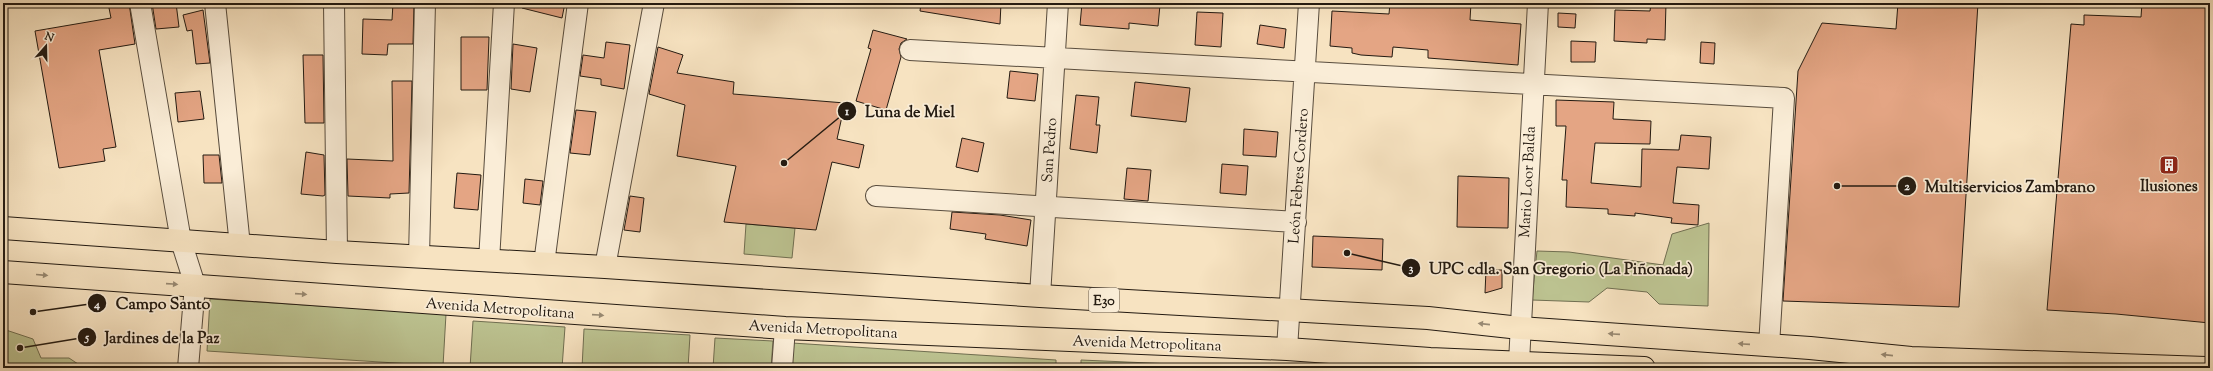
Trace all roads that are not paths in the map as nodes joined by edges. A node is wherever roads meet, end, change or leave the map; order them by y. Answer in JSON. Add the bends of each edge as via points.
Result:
{"nodes":[{"id":1,"x":140,"y":3,"type":"edge"},
{"id":2,"x":215,"y":3,"type":"edge"},
{"id":3,"x":334,"y":3,"type":"edge"},
{"id":4,"x":425,"y":3,"type":"edge"},
{"id":5,"x":504,"y":3,"type":"edge"},
{"id":6,"x":578,"y":3,"type":"edge"},
{"id":7,"x":654,"y":3,"type":"edge"},
{"id":8,"x":1058,"y":3,"type":"edge"},
{"id":9,"x":1310,"y":3,"type":"edge"},
{"id":10,"x":1538,"y":3,"type":"edge"},
{"id":11,"x":910,"y":50,"type":"dead end"},
{"id":12,"x":1055,"y":57,"type":"junction"},
{"id":13,"x":1306,"y":71,"type":"junction"},
{"id":14,"x":1532,"y":86,"type":"junction"},
{"id":15,"x":876,"y":196,"type":"dead end"},
{"id":16,"x":1045,"y":207,"type":"junction"},
{"id":17,"x":1296,"y":222,"type":"junction"},
{"id":18,"x":3,"y":228,"type":"edge"},
{"id":19,"x":181,"y":241,"type":"junction"},
{"id":20,"x":240,"y":246,"type":"junction"},
{"id":21,"x":336,"y":252,"type":"junction"},
{"id":22,"x":418,"y":257,"type":"junction"},
{"id":23,"x":489,"y":261,"type":"junction"},
{"id":24,"x":544,"y":264,"type":"junction"},
{"id":25,"x":605,"y":267,"type":"junction"},
{"id":26,"x":3,"y":272,"type":"edge"},
{"id":27,"x":195,"y":286,"type":"junction"},
{"id":28,"x":1040,"y":296,"type":"junction"},
{"id":29,"x":1289,"y":309,"type":"junction"},
{"id":30,"x":785,"y":328,"type":"junction"},
{"id":31,"x":1520,"y":328,"type":"junction"},
{"id":32,"x":1769,"y":346,"type":"junction"},
{"id":33,"x":1287,"y":349,"type":"junction"},
{"id":34,"x":1519,"y":362,"type":"junction"},
{"id":35,"x":1934,"y":363,"type":"edge"},
{"id":36,"x":188,"y":368,"type":"edge"},
{"id":37,"x":782,"y":368,"type":"edge"},
{"id":38,"x":1644,"y":368,"type":"edge"},
{"id":39,"x":2206,"y":368,"type":"edge"}],
"edges":[{"from":1,"to":19,"type":"street"},
{"from":2,"to":20,"type":"street"},
{"from":3,"to":21,"type":"street"},
{"from":4,"to":22,"type":"street"},
{"from":5,"to":23,"type":"street"},
{"from":6,"to":24,"type":"street"},
{"from":7,"to":25,"type":"street"},
{"from":8,"to":12,"type":"street","name":"San Pedro"},
{"from":9,"to":13,"type":"street","name":"León Febres Cordero"},
{"from":10,"to":14,"type":"street","name":"Mario Loor Balda"},
{"from":11,"to":12,"type":"street"},
{"from":12,"to":13,"type":"street"},
{"from":12,"to":16,"type":"street","name":"San Pedro"},
{"from":13,"to":14,"type":"street"},
{"from":13,"to":17,"type":"street","name":"León Febres Cordero"},
{"from":14,"to":31,"type":"street","name":"Mario Loor Balda"},
{"from":14,"to":32,"type":"street","via":[[1784,98]]},
{"from":15,"to":16,"type":"street"},
{"from":16,"to":17,"type":"street"},
{"from":16,"to":28,"type":"street","name":"San Pedro"},
{"from":17,"to":29,"type":"street","name":"León Febres Cordero"},
{"from":18,"to":19,"type":"highway","number":"E30"},
{"from":19,"to":20,"type":"highway","number":"E30"},
{"from":19,"to":27,"type":"street"},
{"from":20,"to":21,"type":"highway","number":"E30"},
{"from":21,"to":22,"type":"highway","number":"E30"},
{"from":22,"to":23,"type":"highway","number":"E30"},
{"from":23,"to":24,"type":"highway","number":"E30"},
{"from":24,"to":25,"type":"highway","number":"E30"},
{"from":25,"to":28,"type":"highway","number":"E30"},
{"from":26,"to":27,"type":"highway","name":"Avenida Metropolitana","one_way":true},
{"from":27,"to":30,"type":"highway","name":"Avenida Metropolitana","one_way":true},
{"from":27,"to":36,"type":"street"},
{"from":28,"to":29,"type":"highway","number":"E30"},
{"from":31,"to":29,"type":"highway","number":"E30","one_way":true,"via":[[1428,318]]},
{"from":29,"to":33,"type":"street","name":"León Febres Cordero"},
{"from":30,"to":33,"type":"highway","name":"Avenida Metropolitana"},
{"from":30,"to":37,"type":"street"},
{"from":32,"to":31,"type":"highway","number":"E30","one_way":true},
{"from":31,"to":34,"type":"street","name":"Mario Loor Balda"},
{"from":35,"to":32,"type":"highway","number":"E30","one_way":true,"via":[[1911,358]]},
{"from":33,"to":34,"type":"highway","name":"Avenida Metropolitana"},
{"from":34,"to":38,"type":"highway","name":"Avenida Metropolitana"},
{"from":35,"to":39,"type":"highway","number":"E30"}]}
